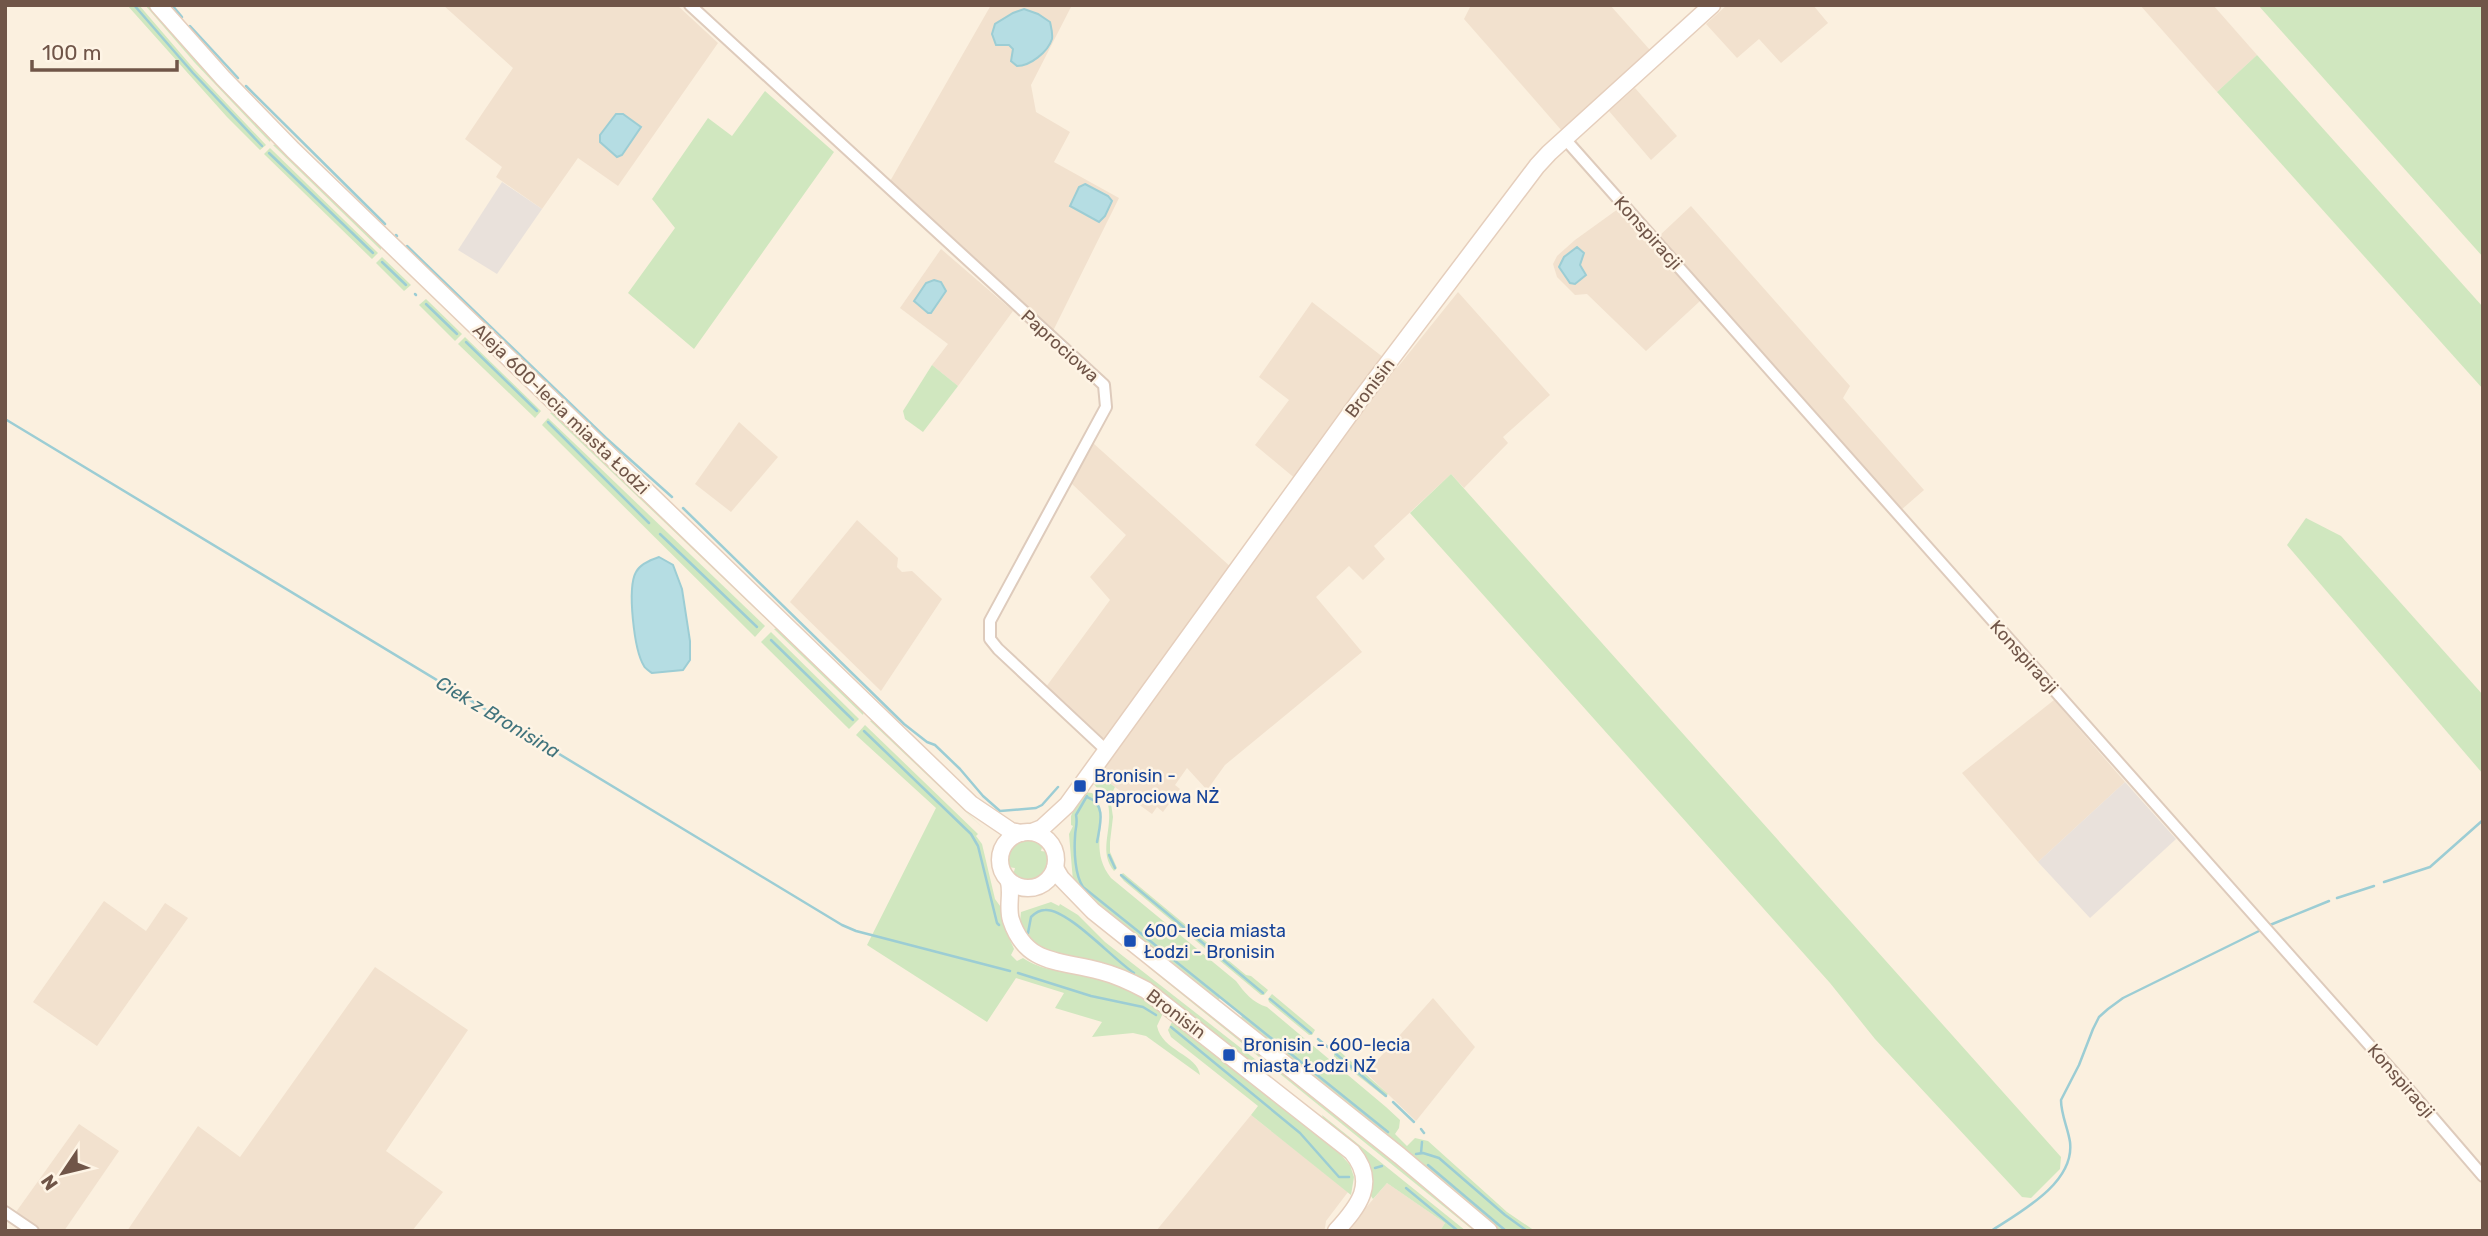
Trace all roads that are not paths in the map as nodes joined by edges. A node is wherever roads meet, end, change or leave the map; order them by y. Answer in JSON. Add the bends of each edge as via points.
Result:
{"nodes":[{"id":1,"x":158,"y":5,"type":"edge"},
{"id":2,"x":690,"y":5,"type":"edge"},
{"id":3,"x":1712,"y":5,"type":"edge"},
{"id":4,"x":1565,"y":139,"type":"junction"},
{"id":5,"x":1106,"y":750,"type":"junction"},
{"id":6,"x":971,"y":804,"type":"junction"},
{"id":7,"x":1067,"y":805,"type":"junction"},
{"id":8,"x":1026,"y":833,"type":"junction"},
{"id":9,"x":1053,"y":846,"type":"junction"},
{"id":10,"x":1002,"y":848,"type":"junction"},
{"id":11,"x":1055,"y":868,"type":"junction"},
{"id":12,"x":1009,"y":882,"type":"junction"},
{"id":13,"x":1036,"y":887,"type":"junction"},
{"id":14,"x":1093,"y":911,"type":"junction"},
{"id":15,"x":1015,"y":928,"type":"junction"},
{"id":16,"x":2483,"y":1176,"type":"edge"},
{"id":17,"x":5,"y":1212,"type":"edge"},
{"id":18,"x":33,"y":1231,"type":"edge"},
{"id":19,"x":1336,"y":1231,"type":"edge"},
{"id":20,"x":1489,"y":1231,"type":"edge"}],
"edges":[{"from":1,"to":6,"type":"main road","name":"Aleja 600-lecia miasta Łodzi","via":[[293,150]]},
{"from":2,"to":5,"type":"street","name":"Paprociowa","via":[[1104,385],[1106,407],[989,621],[990,639],[998,649]]},
{"from":3,"to":4,"type":"main road","name":"Bronisin"},
{"from":4,"to":5,"type":"main road","name":"Bronisin","via":[[1537,166],[1360,400]]},
{"from":4,"to":16,"type":"street","name":"Konspiracji"},
{"from":5,"to":7,"type":"main road","name":"Bronisin"},
{"from":6,"to":8,"type":"main road","name":"Aleja 600-lecia miasta Łodzi","via":[[1011,831]]},
{"from":6,"to":10,"type":"main road","name":"Aleja 600-lecia miasta Łodzi"},
{"from":7,"to":8,"type":"main road","name":"Bronisin","via":[[1042,828]]},
{"from":7,"to":9,"type":"main road","name":"Bronisin"},
{"from":8,"to":9,"type":"main road","via":[[1043,836]]},
{"from":8,"to":10,"type":"main road"},
{"from":9,"to":11,"type":"main road"},
{"from":10,"to":12,"type":"main road","via":[[1001,870]]},
{"from":11,"to":13,"type":"main road","via":[[1049,880]]},
{"from":11,"to":14,"type":"main road"},
{"from":12,"to":13,"type":"main road","via":[[1022,888]]},
{"from":12,"to":15,"type":"main road","name":"Bronisin"},
{"from":13,"to":14,"type":"main road"},
{"from":13,"to":15,"type":"main road","via":[[1020,905]]},
{"from":14,"to":20,"type":"main road"},
{"from":15,"to":19,"type":"main road","name":"Bronisin","via":[[1021,943],[1036,955],[1106,972],[1153,995],[1348,1148],[1361,1165],[1364,1189]]},
{"from":17,"to":18,"type":"street"}]}
